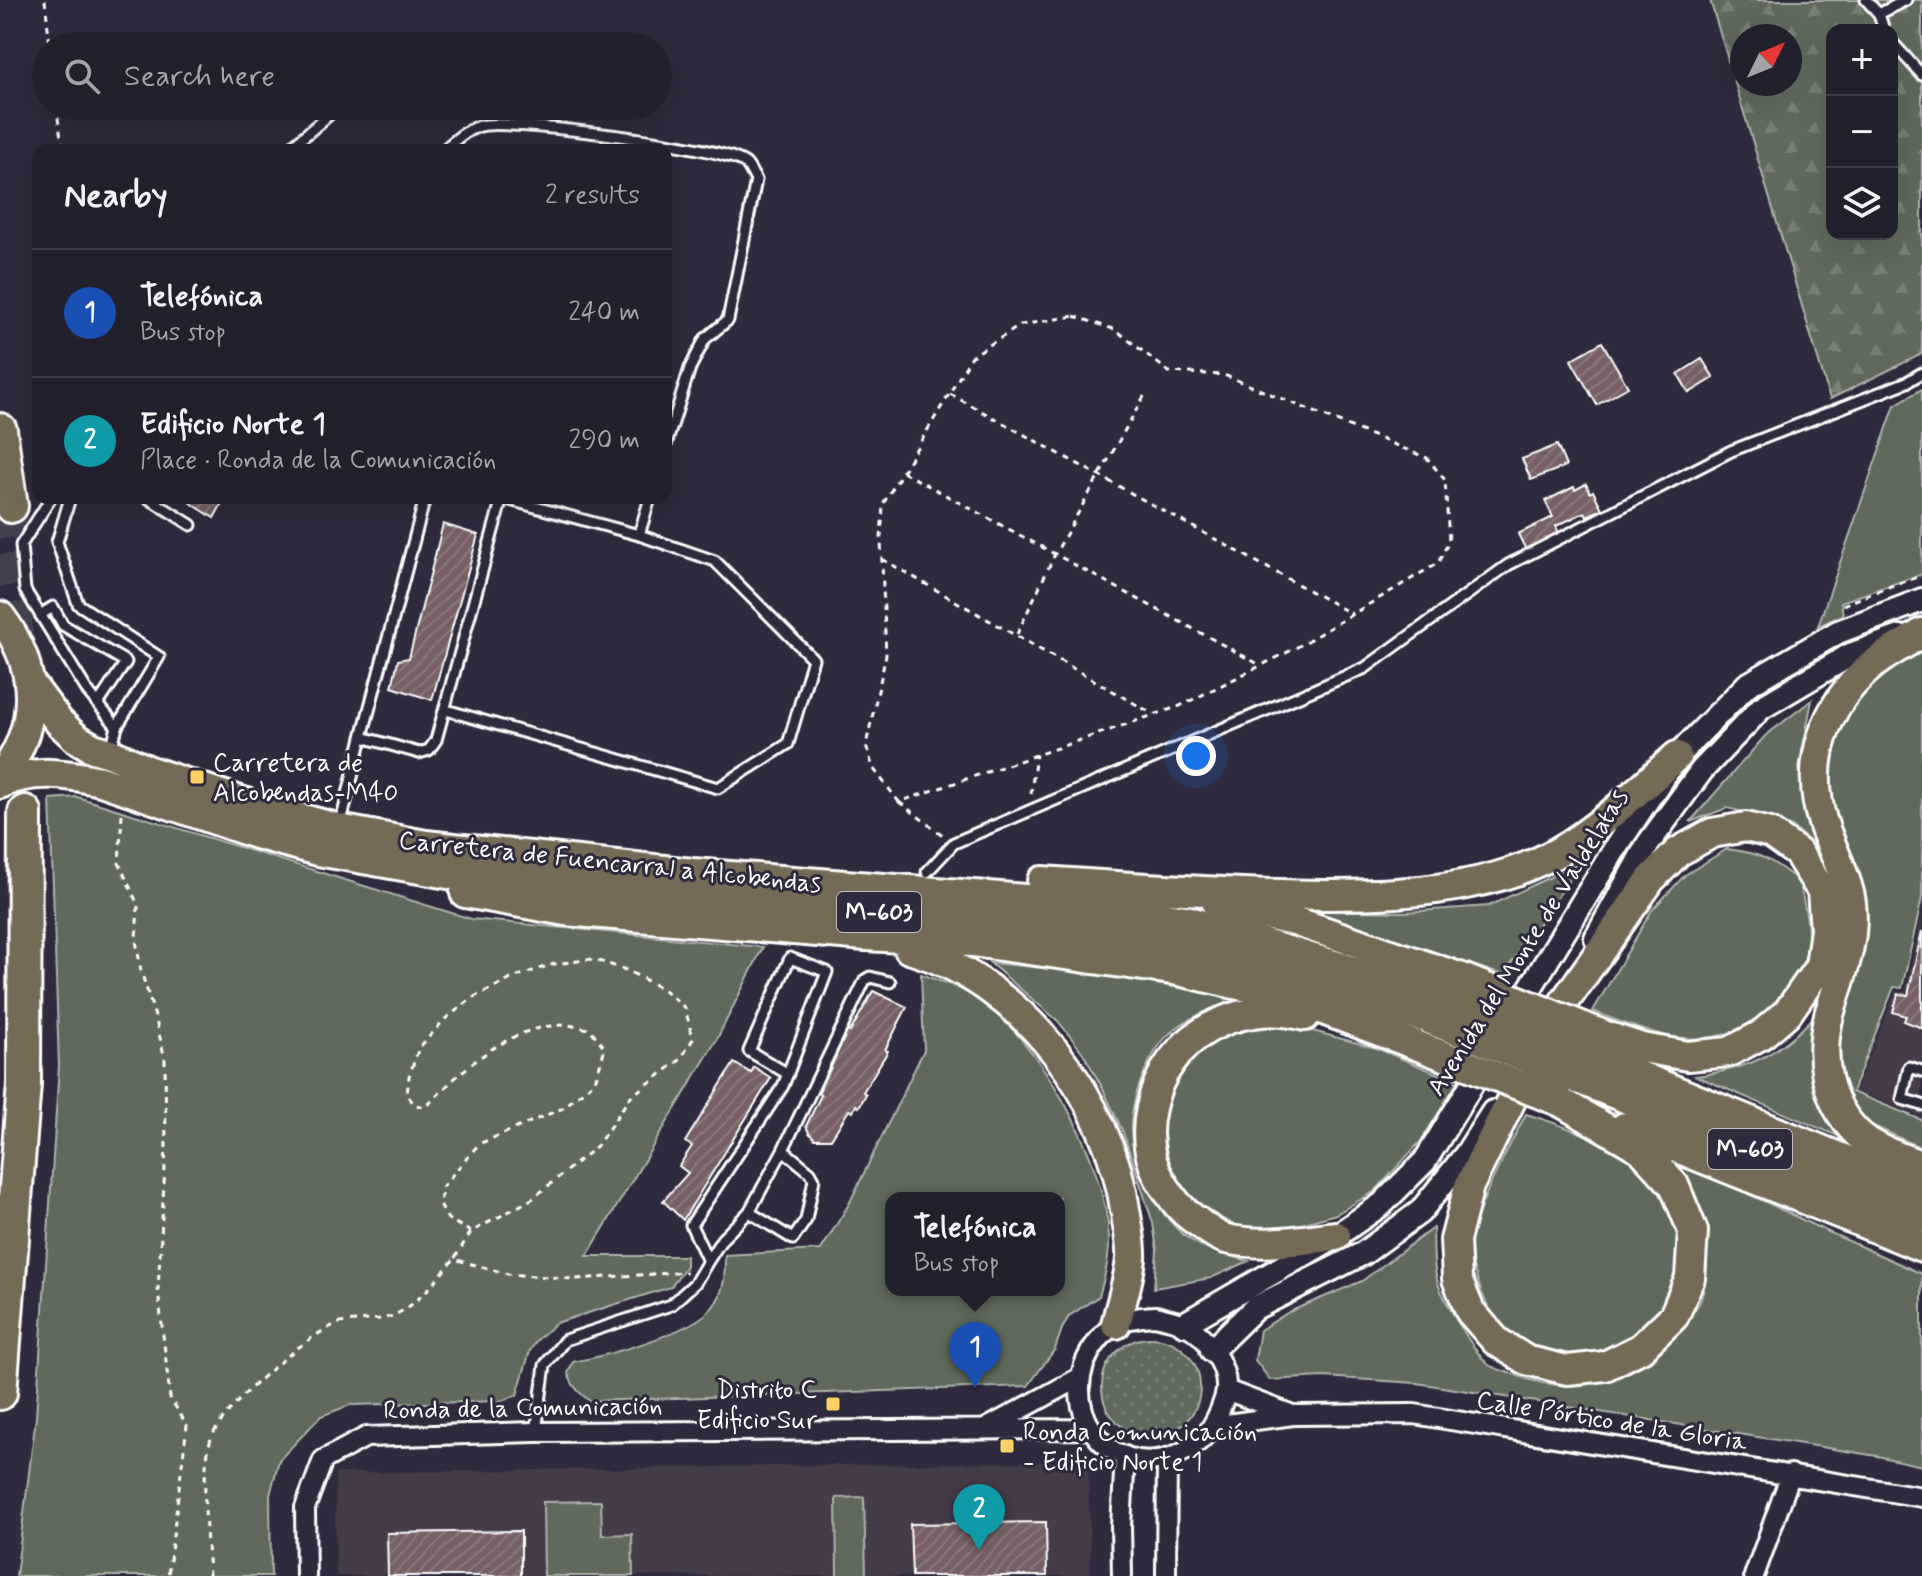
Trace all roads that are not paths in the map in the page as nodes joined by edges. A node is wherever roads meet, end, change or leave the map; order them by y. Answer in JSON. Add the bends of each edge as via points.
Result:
{"nodes":[{"id":1,"x":1866,"y":0,"type":"edge"},
{"id":2,"x":1906,"y":0,"type":"edge"},
{"id":3,"x":1879,"y":14,"type":"junction"},
{"id":4,"x":1882,"y":24,"type":"edge"},
{"id":5,"x":1898,"y":49,"type":"edge"},
{"id":6,"x":1922,"y":75,"type":"edge"},
{"id":7,"x":323,"y":120,"type":"edge"},
{"id":8,"x":295,"y":144,"type":"edge"},
{"id":9,"x":451,"y":144,"type":"edge"},
{"id":10,"x":666,"y":144,"type":"edge"},
{"id":11,"x":672,"y":145,"type":"edge"},
{"id":12,"x":1922,"y":373,"type":"edge"},
{"id":13,"x":672,"y":426,"type":"edge"},
{"id":14,"x":0,"y":430,"type":"edge"},
{"id":15,"x":47,"y":504,"type":"edge"},
{"id":16,"x":68,"y":504,"type":"edge"},
{"id":17,"x":158,"y":504,"type":"edge"},
{"id":18,"x":423,"y":504,"type":"edge"},
{"id":19,"x":500,"y":504,"type":"edge"},
{"id":20,"x":524,"y":504,"type":"edge"},
{"id":21,"x":648,"y":504,"type":"edge"},
{"id":22,"x":11,"y":506,"type":"tunnel mouth"},
{"id":23,"x":191,"y":525,"type":"dead end"},
{"id":24,"x":639,"y":535,"type":"junction"},
{"id":25,"x":1922,"y":600,"type":"edge"},
{"id":26,"x":40,"y":615,"type":"junction"},
{"id":27,"x":0,"y":616,"type":"edge"},
{"id":28,"x":1922,"y":631,"type":"edge"},
{"id":29,"x":30,"y":683,"type":"junction"},
{"id":30,"x":98,"y":704,"type":"junction"},
{"id":31,"x":446,"y":710,"type":"junction"},
{"id":32,"x":362,"y":737,"type":"junction"},
{"id":33,"x":114,"y":740,"type":"junction"},
{"id":34,"x":1677,"y":756,"type":"junction"},
{"id":35,"x":0,"y":778,"type":"edge"},
{"id":36,"x":0,"y":784,"type":"edge"},
{"id":37,"x":25,"y":812,"type":"dead end"},
{"id":38,"x":339,"y":829,"type":"junction"},
{"id":39,"x":318,"y":851,"type":"junction"},
{"id":40,"x":927,"y":872,"type":"junction"},
{"id":41,"x":693,"y":873,"type":"junction"},
{"id":42,"x":1142,"y":889,"type":"junction"},
{"id":43,"x":866,"y":936,"type":"junction"},
{"id":44,"x":890,"y":982,"type":"dead end"},
{"id":45,"x":1446,"y":999,"type":"junction"},
{"id":46,"x":1548,"y":1025,"type":"junction"},
{"id":47,"x":1416,"y":1045,"type":"junction"},
{"id":48,"x":1592,"y":1057,"type":"junction"},
{"id":49,"x":1922,"y":1071,"type":"edge"},
{"id":50,"x":788,"y":1074,"type":"junction"},
{"id":51,"x":1561,"y":1102,"type":"junction"},
{"id":52,"x":1922,"y":1105,"type":"edge"},
{"id":53,"x":783,"y":1150,"type":"junction"},
{"id":54,"x":1922,"y":1166,"type":"edge"},
{"id":55,"x":1922,"y":1191,"type":"edge"},
{"id":56,"x":749,"y":1212,"type":"junction"},
{"id":57,"x":1922,"y":1218,"type":"edge"},
{"id":58,"x":1336,"y":1236,"type":"junction"},
{"id":59,"x":1922,"y":1247,"type":"edge"},
{"id":60,"x":705,"y":1266,"type":"junction"},
{"id":61,"x":1116,"y":1324,"type":"junction"},
{"id":62,"x":1184,"y":1324,"type":"junction"},
{"id":63,"x":1212,"y":1350,"type":"junction"},
{"id":64,"x":1079,"y":1378,"type":"junction"},
{"id":65,"x":1226,"y":1390,"type":"junction"},
{"id":66,"x":0,"y":1393,"type":"edge"},
{"id":67,"x":1293,"y":1415,"type":"junction"},
{"id":68,"x":1212,"y":1426,"type":"junction"},
{"id":69,"x":1090,"y":1429,"type":"junction"},
{"id":70,"x":984,"y":1430,"type":"junction"},
{"id":71,"x":536,"y":1432,"type":"junction"},
{"id":72,"x":1125,"y":1456,"type":"junction"},
{"id":73,"x":1167,"y":1459,"type":"junction"},
{"id":74,"x":1791,"y":1474,"type":"junction"},
{"id":75,"x":1921,"y":1497,"type":"edge"},
{"id":76,"x":306,"y":1576,"type":"edge"},
{"id":77,"x":1122,"y":1576,"type":"edge"},
{"id":78,"x":1166,"y":1576,"type":"edge"},
{"id":79,"x":1754,"y":1576,"type":"edge"}],
"edges":[{"from":1,"to":3,"type":"lane"},
{"from":2,"to":3,"type":"lane"},
{"from":3,"to":4,"type":"lane"},
{"from":5,"to":6,"type":"lane"},
{"from":7,"to":8,"type":"lane"},
{"from":9,"to":10,"type":"lane","via":[[484,125],[597,132]]},
{"from":11,"to":13,"type":"lane","via":[[723,154],[746,164],[756,180],[728,320],[705,339]]},
{"from":12,"to":40,"type":"lane","via":[[1731,451],[1508,565],[1365,668],[954,843]]},
{"from":14,"to":22,"type":"highway"},
{"from":15,"to":26,"type":"lane","via":[[21,545],[25,590]]},
{"from":16,"to":33,"type":"lane","via":[[57,542],[78,604],[159,657]]},
{"from":17,"to":23,"type":"lane"},
{"from":18,"to":32,"type":"lane"},
{"from":19,"to":31,"type":"lane"},
{"from":20,"to":24,"type":"lane"},
{"from":21,"to":24,"type":"lane"},
{"from":24,"to":31,"type":"lane","via":[[715,561],[813,659],[788,744],[718,788]]},
{"from":25,"to":34,"type":"street","name":"Avenida del Monte de Valdelatas","via":[[1838,632],[1747,685]]},
{"from":26,"to":30,"type":"lane"},
{"from":26,"to":30,"type":"lane","via":[[53,607],[63,625],[126,662]]},
{"from":27,"to":29,"type":"highway","number":"M-603","via":[[23,656]]},
{"from":28,"to":46,"type":"street","name":"Avenida del Monte de Valdelatas","via":[[1850,655],[1761,708],[1712,760],[1648,844]]},
{"from":28,"to":54,"type":"highway","via":[[1872,664],[1844,692],[1824,728],[1815,763],[1822,819],[1851,902],[1850,948],[1823,1054],[1830,1094],[1858,1134]]},
{"from":29,"to":33,"type":"highway","name":"Carretera de Fuencarral a Alcobendas","number":"M-603","via":[[76,738],[93,748]]},
{"from":29,"to":35,"type":"highway","number":"M-603","via":[[23,740]]},
{"from":30,"to":33,"type":"lane"},
{"from":31,"to":32,"type":"lane","via":[[429,750],[419,753]]},
{"from":32,"to":38,"type":"lane"},
{"from":33,"to":38,"type":"highway","name":"Carretera de Fuencarral a Alcobendas","number":"M-603","via":[[150,771]]},
{"from":34,"to":42,"type":"highway","via":[[1606,819],[1544,860],[1483,882],[1312,895]]},
{"from":34,"to":58,"type":"street","name":"Avenida del Monte de Valdelatas","via":[[1425,1161],[1382,1204]]},
{"from":36,"to":39,"type":"highway","name":"Carretera de Fuencarral a Alcobendas","number":"M-603","via":[[32,774],[88,779]]},
{"from":37,"to":66,"type":"highway","via":[[24,1084]]},
{"from":38,"to":41,"type":"highway","name":"Carretera de Fuencarral a Alcobendas","number":"M-603","via":[[426,845]]},
{"from":39,"to":43,"type":"highway","via":[[401,881],[565,911]]},
{"from":39,"to":45,"type":"highway","name":"Carretera de Fuencarral a Alcobendas","number":"M-603","via":[[459,876],[1055,927],[1184,945],[1289,972]]},
{"from":40,"to":41,"type":"highway"},
{"from":40,"to":42,"type":"highway"},
{"from":41,"to":45,"type":"highway","name":"Carretera de Fuencarral a Alcobendas","number":"M-603","via":[[1065,902],[1186,920]]},
{"from":42,"to":45,"type":"highway","via":[[1294,921]]},
{"from":43,"to":47,"type":"highway","via":[[972,942],[1179,971],[1286,996]]},
{"from":43,"to":61,"type":"highway","via":[[939,957],[991,989],[1046,1040],[1092,1108],[1122,1184],[1131,1257]]},
{"from":44,"to":53,"type":"lane","via":[[865,980]]},
{"from":45,"to":48,"type":"highway","name":"Carretera de Fuencarral a Alcobendas","number":"M-603","bridge":true},
{"from":45,"to":48,"type":"highway","bridge":true},
{"from":46,"to":48,"type":"highway","via":[[1651,879],[1678,852],[1712,833],[1746,827],[1770,833],[1798,853],[1822,891],[1825,930],[1820,966],[1788,1012],[1729,1052],[1688,1056],[1642,1048]]},
{"from":46,"to":51,"type":"highway","via":[[1469,1186],[1455,1240],[1457,1279],[1470,1311],[1496,1341],[1526,1360],[1567,1370],[1605,1366],[1641,1348],[1674,1316],[1690,1278],[1693,1231],[1674,1185],[1641,1149]]},
{"from":46,"to":63,"type":"street","name":"Avenida del Monte de Valdelatas","via":[[1467,1153],[1420,1212],[1364,1253],[1255,1308]]},
{"from":47,"to":51,"type":"highway","bridge":true},
{"from":47,"to":58,"type":"highway","via":[[1287,1011],[1253,1013],[1211,1026],[1177,1051],[1155,1085],[1147,1128],[1154,1170],[1181,1211],[1223,1238],[1274,1243]]},
{"from":48,"to":55,"type":"highway","number":"M-603"},
{"from":48,"to":57,"type":"highway","name":"Carretera de Fuencarral a Alcobendas","number":"M-603"},
{"from":49,"to":52,"type":"lane","via":[[1909,1067],[1902,1099]]},
{"from":50,"to":50,"type":"lane","via":[[827,972],[790,958],[749,1051]]},
{"from":50,"to":60,"type":"lane","via":[[691,1225]]},
{"from":51,"to":59,"type":"highway"},
{"from":53,"to":56,"type":"lane"},
{"from":53,"to":56,"type":"lane","via":[[814,1179],[806,1220],[793,1239]]},
{"from":56,"to":60,"type":"lane"},
{"from":58,"to":62,"type":"street","name":"Avenida del Monte de Valdelatas"},
{"from":60,"to":71,"type":"lane","via":[[671,1305],[565,1340],[545,1365]]},
{"from":61,"to":62,"type":"street","via":[[1156,1316]]},
{"from":61,"to":64,"type":"street","via":[[1086,1355]]},
{"from":62,"to":63,"type":"street"},
{"from":63,"to":65,"type":"street"},
{"from":64,"to":69,"type":"street","via":[[1079,1403]]},
{"from":64,"to":70,"type":"street"},
{"from":65,"to":67,"type":"street","name":"Calle Pórtico de la Gloria"},
{"from":65,"to":68,"type":"street"},
{"from":67,"to":68,"type":"street","name":"Calle Pórtico de la Gloria"},
{"from":67,"to":74,"type":"street","name":"Calle Pórtico de la Gloria","via":[[1414,1414]]},
{"from":68,"to":73,"type":"street","via":[[1198,1442]]},
{"from":69,"to":70,"type":"street","name":"Ronda de la Comunicación"},
{"from":69,"to":72,"type":"street","via":[[1108,1449]]},
{"from":70,"to":71,"type":"street","name":"Ronda de la Comunicación"},
{"from":71,"to":76,"type":"street","name":"Ronda de la Comunicación","via":[[366,1437],[323,1460],[305,1508]]},
{"from":72,"to":73,"type":"street"},
{"from":72,"to":77,"type":"street"},
{"from":73,"to":78,"type":"street"},
{"from":74,"to":75,"type":"street","name":"Calle Pórtico de la Gloria"},
{"from":74,"to":79,"type":"street"}]}
